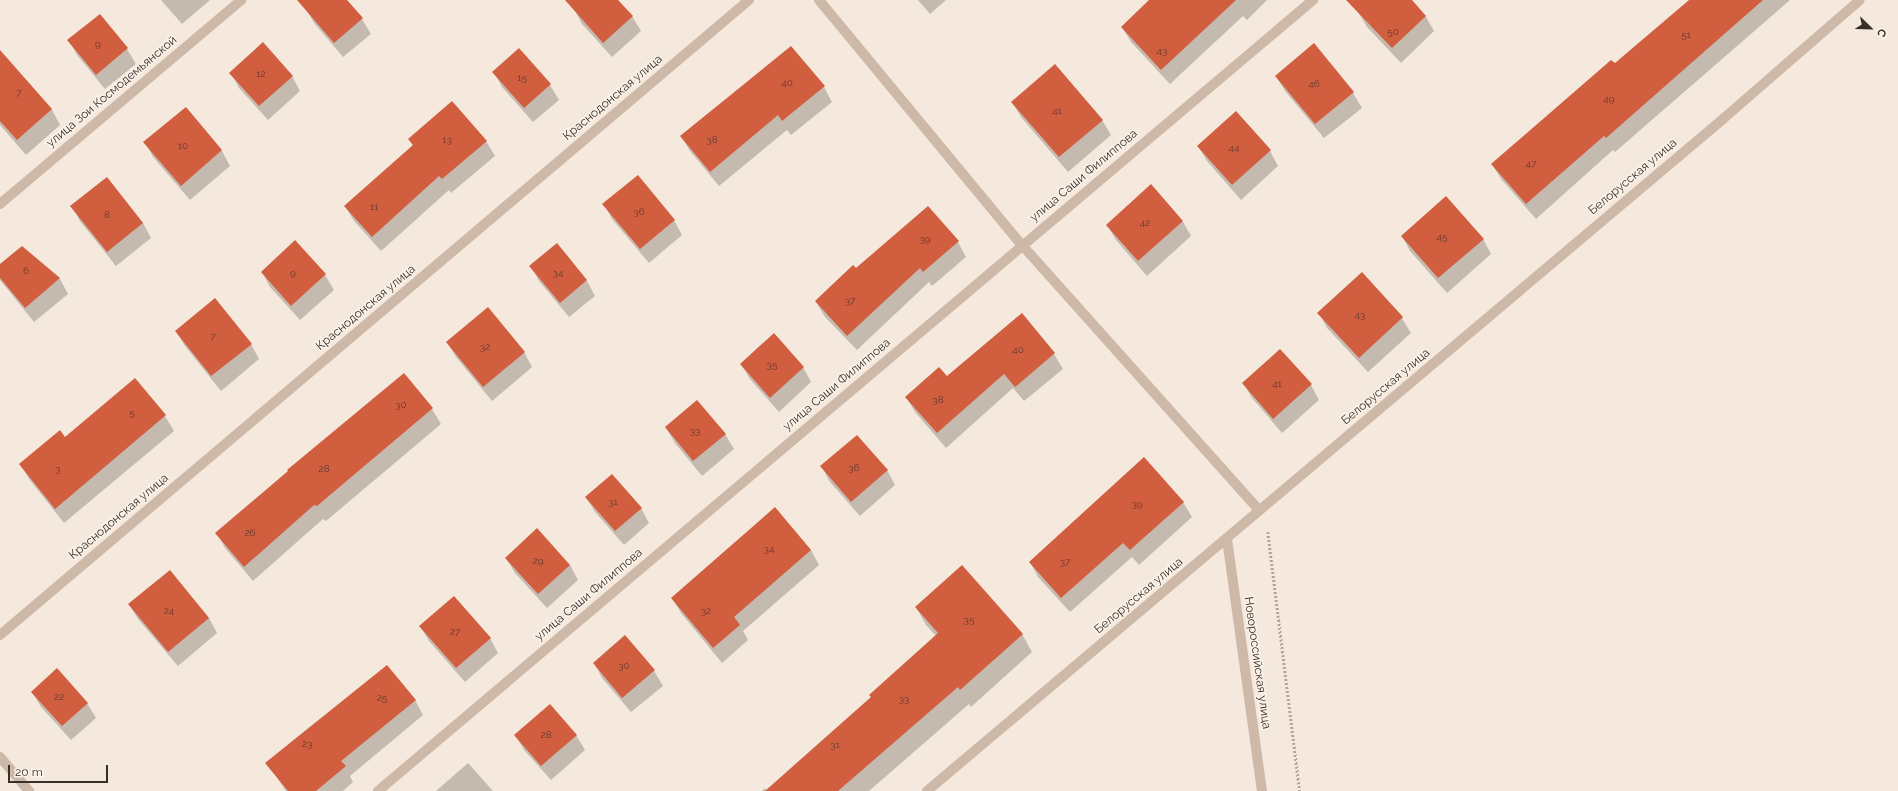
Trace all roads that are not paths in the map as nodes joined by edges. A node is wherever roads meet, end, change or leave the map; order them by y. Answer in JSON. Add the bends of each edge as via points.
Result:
{"nodes":[{"id":1,"x":241,"y":0,"type":"edge"},
{"id":2,"x":749,"y":0,"type":"edge"},
{"id":3,"x":818,"y":0,"type":"edge"},
{"id":4,"x":1313,"y":0,"type":"edge"},
{"id":5,"x":1860,"y":0,"type":"edge"},
{"id":6,"x":0,"y":204,"type":"edge"},
{"id":7,"x":1022,"y":245,"type":"junction"},
{"id":8,"x":1262,"y":508,"type":"junction"},
{"id":9,"x":1227,"y":538,"type":"junction"},
{"id":10,"x":0,"y":635,"type":"edge"},
{"id":11,"x":0,"y":757,"type":"edge"},
{"id":12,"x":29,"y":791,"type":"edge"},
{"id":13,"x":378,"y":791,"type":"edge"},
{"id":14,"x":927,"y":791,"type":"edge"},
{"id":15,"x":1262,"y":791,"type":"edge"}],
"edges":[{"from":1,"to":6,"type":"street","name":"улица Зои Космодемьянской"},
{"from":2,"to":10,"type":"street","name":"Краснодонская улица"},
{"from":3,"to":7,"type":"street"},
{"from":4,"to":7,"type":"street","name":"улица Саши Филиппова"},
{"from":5,"to":8,"type":"street","name":"Белорусская улица"},
{"from":7,"to":8,"type":"street"},
{"from":7,"to":13,"type":"street","name":"улица Саши Филиппова"},
{"from":8,"to":9,"type":"street","name":"Белорусская улица"},
{"from":9,"to":14,"type":"street","name":"Белорусская улица"},
{"from":9,"to":15,"type":"street","name":"Новороссийская улица"},
{"from":11,"to":12,"type":"street"}]}
